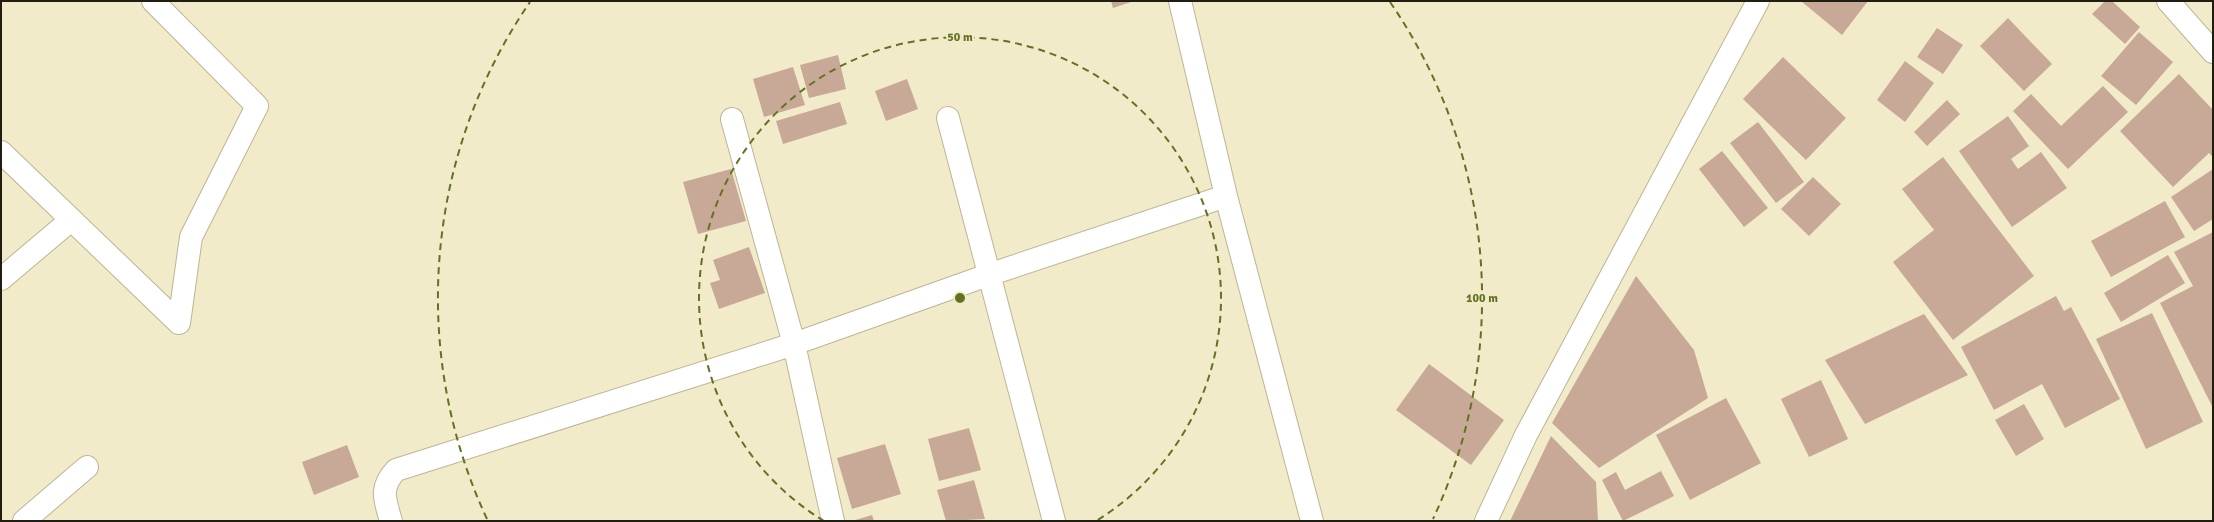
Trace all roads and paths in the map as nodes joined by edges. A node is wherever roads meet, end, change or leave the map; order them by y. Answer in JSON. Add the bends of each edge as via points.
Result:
{"nodes":[{"id":1,"x":153,"y":1,"type":"edge"},
{"id":2,"x":1180,"y":1,"type":"edge"},
{"id":3,"x":1758,"y":1,"type":"edge"},
{"id":4,"x":2168,"y":1,"type":"edge"},
{"id":5,"x":2213,"y":52,"type":"edge"},
{"id":6,"x":948,"y":118,"type":"dead end"},
{"id":7,"x":732,"y":119,"type":"dead end"},
{"id":8,"x":1,"y":152,"type":"edge"},
{"id":9,"x":1226,"y":196,"type":"junction"},
{"id":10,"x":71,"y":220,"type":"junction"},
{"id":11,"x":988,"y":276,"type":"junction"},
{"id":12,"x":1,"y":279,"type":"edge"},
{"id":13,"x":794,"y":344,"type":"junction"},
{"id":14,"x":87,"y":467,"type":"dead end"},
{"id":15,"x":24,"y":521,"type":"edge"},
{"id":16,"x":391,"y":521,"type":"edge"},
{"id":17,"x":833,"y":521,"type":"edge"},
{"id":18,"x":1054,"y":521,"type":"edge"},
{"id":19,"x":1312,"y":521,"type":"edge"},
{"id":20,"x":1486,"y":521,"type":"edge"}],
"edges":[{"from":1,"to":10,"type":"street","via":[[257,106],[191,237],[179,323]]},
{"from":2,"to":9,"type":"street"},
{"from":3,"to":20,"type":"street","via":[[1526,435]]},
{"from":4,"to":5,"type":"street"},
{"from":6,"to":11,"type":"street"},
{"from":7,"to":13,"type":"street"},
{"from":8,"to":10,"type":"street"},
{"from":9,"to":11,"type":"street"},
{"from":9,"to":19,"type":"street"},
{"from":10,"to":12,"type":"street"},
{"from":11,"to":13,"type":"street"},
{"from":11,"to":18,"type":"street"},
{"from":13,"to":16,"type":"street","via":[[396,470],[388,478],[384,488]]},
{"from":13,"to":17,"type":"street"},
{"from":14,"to":15,"type":"street"}]}
